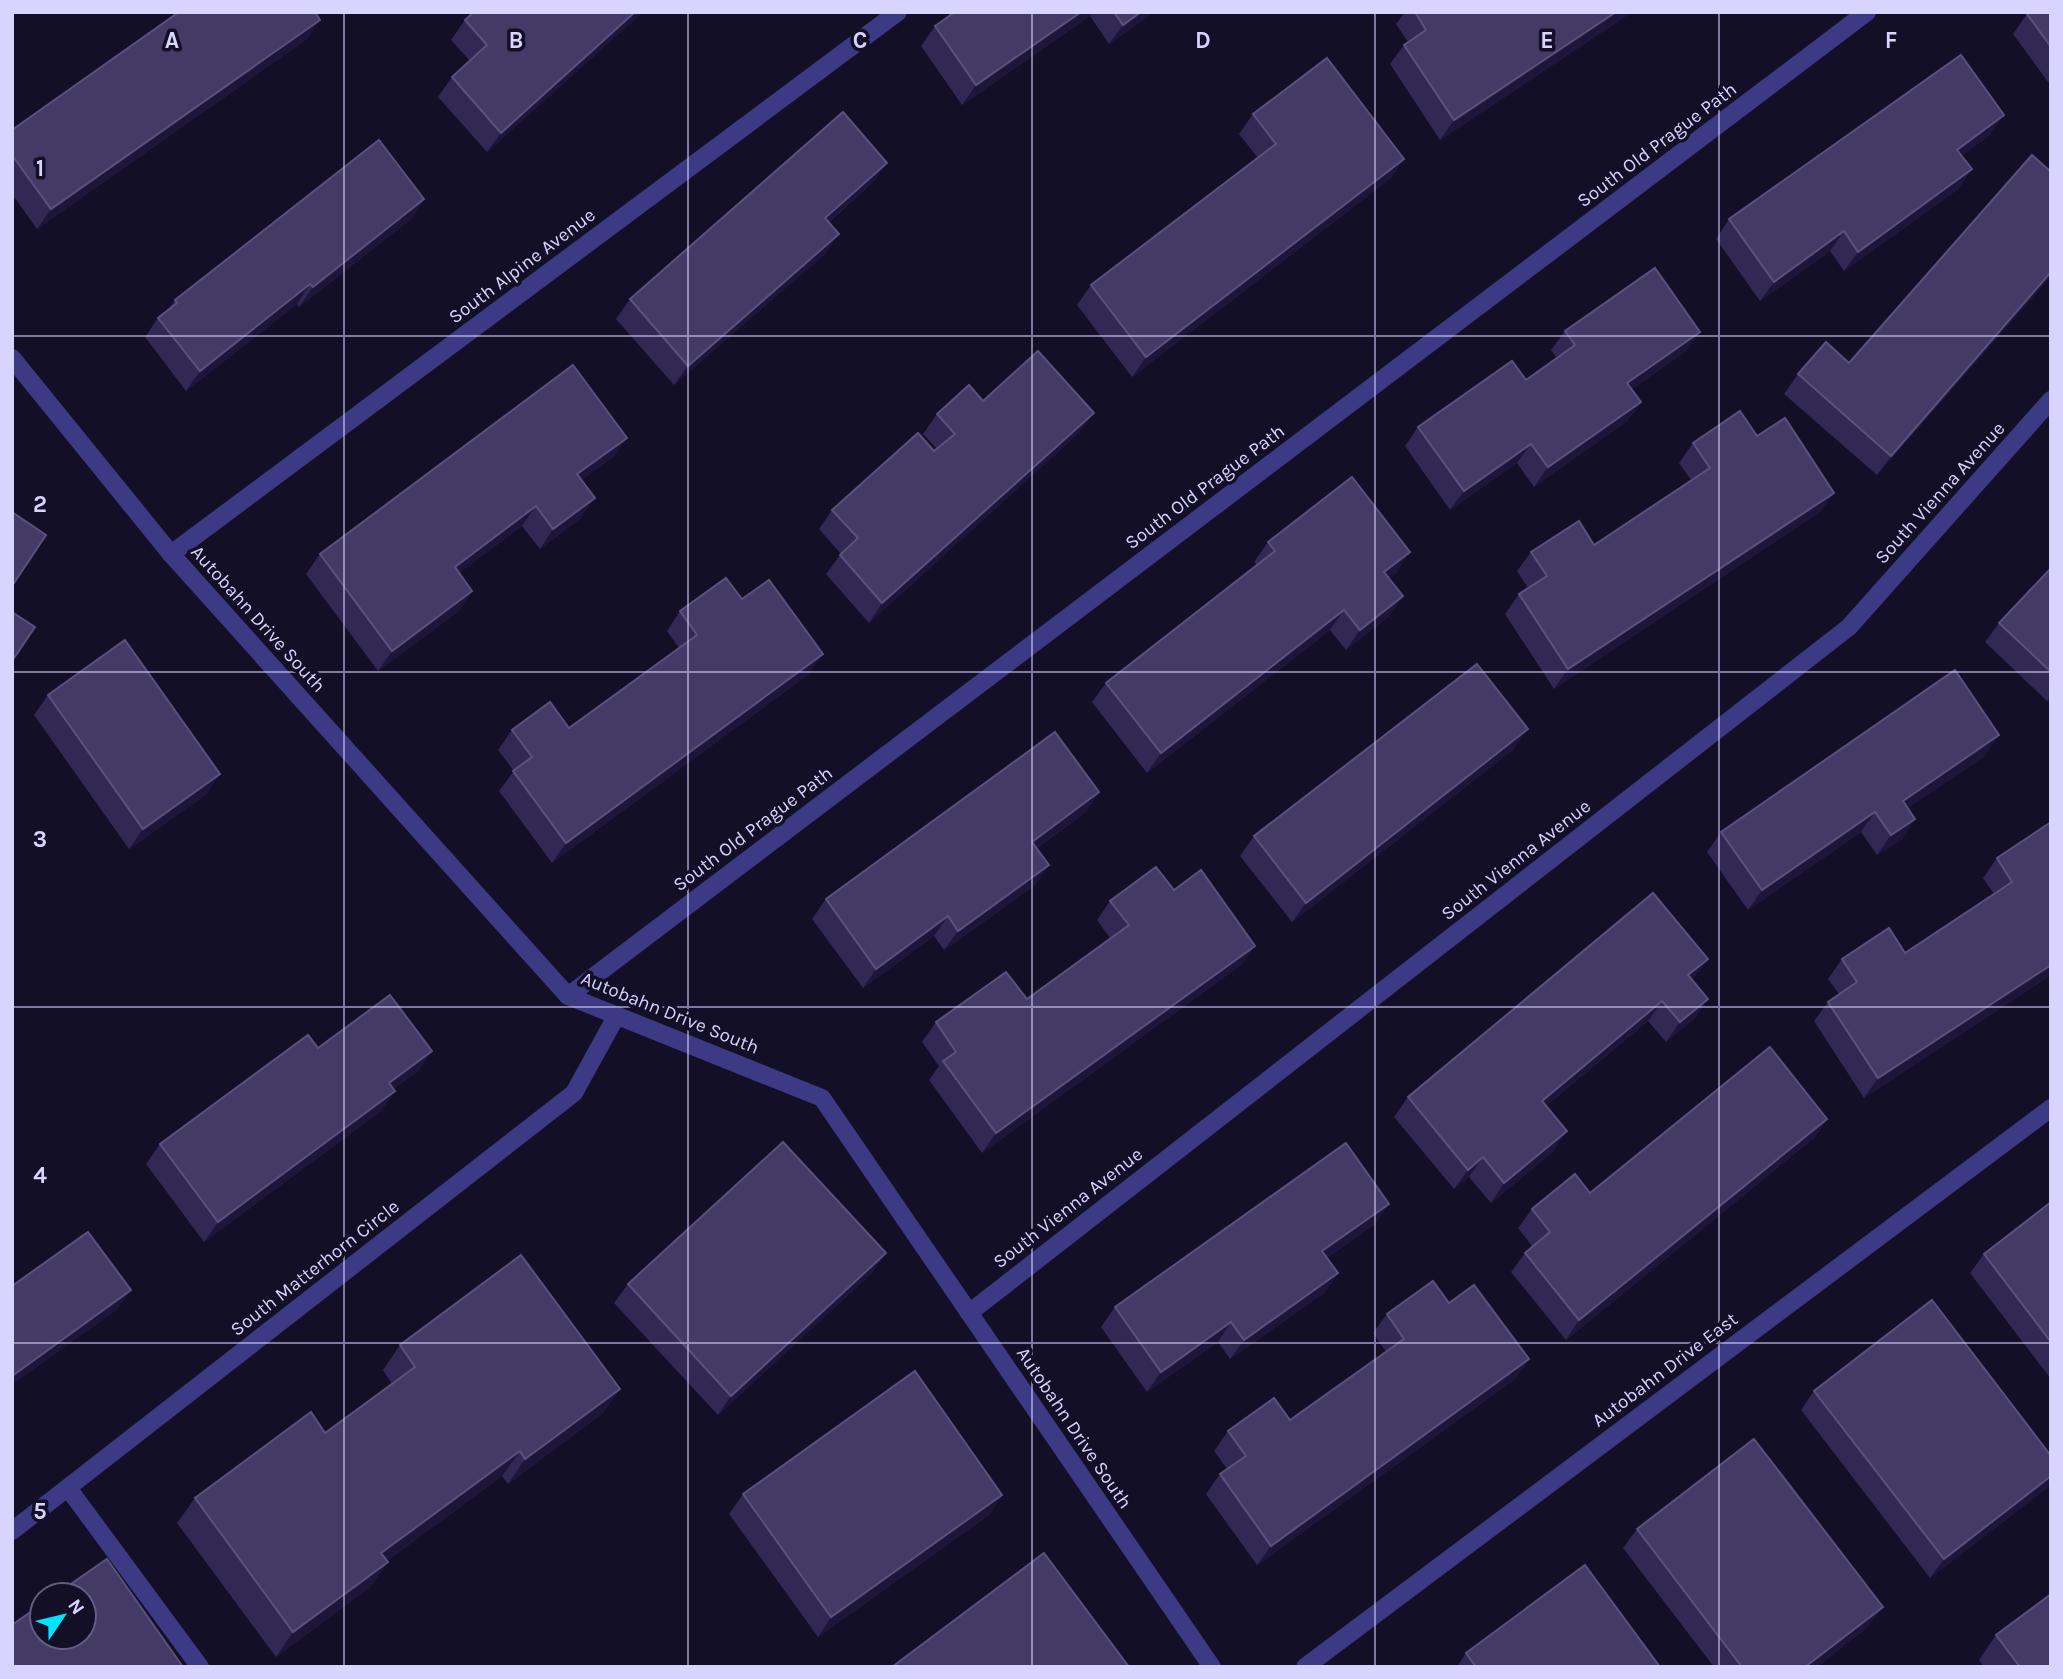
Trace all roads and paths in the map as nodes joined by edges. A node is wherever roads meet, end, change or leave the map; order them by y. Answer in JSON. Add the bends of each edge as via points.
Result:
{"nodes":[{"id":1,"x":898,"y":12,"type":"edge"},
{"id":2,"x":1867,"y":12,"type":"edge"},
{"id":3,"x":12,"y":358,"type":"edge"},
{"id":4,"x":2051,"y":400,"type":"edge"},
{"id":5,"x":171,"y":554,"type":"junction"},
{"id":6,"x":568,"y":996,"type":"junction"},
{"id":7,"x":617,"y":1015,"type":"junction"},
{"id":8,"x":2051,"y":1108,"type":"edge"},
{"id":9,"x":968,"y":1313,"type":"junction"},
{"id":10,"x":68,"y":1488,"type":"junction"},
{"id":11,"x":12,"y":1531,"type":"edge"},
{"id":12,"x":200,"y":1667,"type":"edge"},
{"id":13,"x":1212,"y":1667,"type":"edge"},
{"id":14,"x":1305,"y":1667,"type":"edge"}],
"edges":[{"from":1,"to":5,"type":"street","name":"South Alpine Avenue"},
{"from":2,"to":6,"type":"street","name":"South Old Prague Path"},
{"from":3,"to":5,"type":"street","name":"Autobahn Drive South"},
{"from":4,"to":9,"type":"street","name":"South Vienna Avenue","via":[[1849,627]]},
{"from":5,"to":6,"type":"street","name":"Autobahn Drive South"},
{"from":6,"to":7,"type":"street","name":"Autobahn Drive South"},
{"from":7,"to":9,"type":"street","name":"Autobahn Drive South","via":[[821,1098]]},
{"from":7,"to":10,"type":"street","name":"South Matterhorn Circle","via":[[574,1093]]},
{"from":8,"to":14,"type":"street","name":"Autobahn Drive East"},
{"from":9,"to":13,"type":"street","name":"Autobahn Drive South"},
{"from":10,"to":11,"type":"street","name":"South Matterhorn Circle"},
{"from":10,"to":12,"type":"street"}]}
